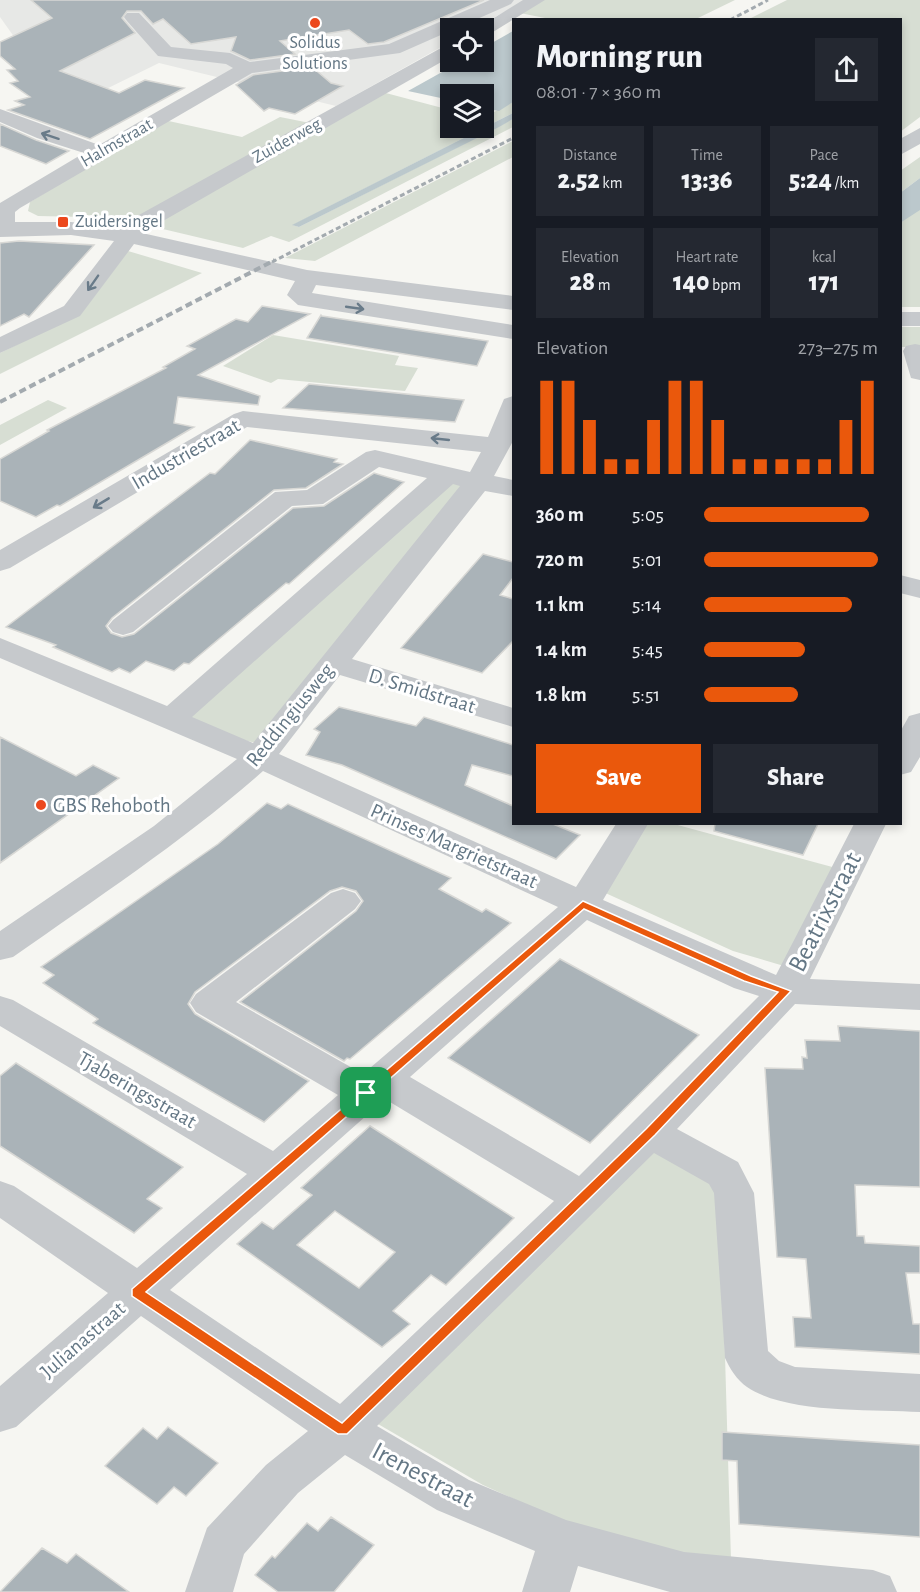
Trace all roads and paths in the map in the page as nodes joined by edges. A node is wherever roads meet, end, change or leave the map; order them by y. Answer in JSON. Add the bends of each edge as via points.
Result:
{"nodes":[{"id":1,"x":505,"y":0,"type":"edge"},
{"id":2,"x":536,"y":0,"type":"edge"},
{"id":3,"x":133,"y":17,"type":"dead end"},
{"id":4,"x":494,"y":24,"type":"edge"},
{"id":5,"x":440,"y":55,"type":"edge"},
{"id":6,"x":247,"y":68,"type":"junction"},
{"id":7,"x":0,"y":115,"type":"edge"},
{"id":8,"x":920,"y":134,"type":"edge"},
{"id":9,"x":902,"y":148,"type":"edge"},
{"id":10,"x":101,"y":152,"type":"junction"},
{"id":11,"x":2,"y":230,"type":"edge"},
{"id":12,"x":127,"y":235,"type":"junction"},
{"id":13,"x":304,"y":286,"type":"junction"},
{"id":14,"x":512,"y":303,"type":"edge"},
{"id":15,"x":902,"y":319,"type":"edge"},
{"id":16,"x":920,"y":319,"type":"edge"},
{"id":17,"x":512,"y":332,"type":"edge"},
{"id":18,"x":0,"y":346,"type":"edge"},
{"id":19,"x":512,"y":409,"type":"edge"},
{"id":20,"x":498,"y":446,"type":"junction"},
{"id":21,"x":447,"y":475,"type":"junction"},
{"id":22,"x":479,"y":480,"type":"junction"},
{"id":23,"x":512,"y":488,"type":"edge"},
{"id":24,"x":0,"y":562,"type":"edge"},
{"id":25,"x":902,"y":584,"type":"edge"},
{"id":26,"x":920,"y":589,"type":"edge"},
{"id":27,"x":123,"y":626,"type":"dead end"},
{"id":28,"x":0,"y":647,"type":"edge"},
{"id":29,"x":332,"y":663,"type":"junction"},
{"id":30,"x":512,"y":718,"type":"edge"},
{"id":31,"x":171,"y":719,"type":"junction"},
{"id":32,"x":259,"y":757,"type":"junction"},
{"id":33,"x":631,"y":825,"type":"edge"},
{"id":34,"x":869,"y":825,"type":"edge"},
{"id":35,"x":343,"y":901,"type":"dead end"},
{"id":36,"x":583,"y":904,"type":"junction"},
{"id":37,"x":0,"y":948,"type":"edge"},
{"id":38,"x":786,"y":991,"type":"junction"},
{"id":39,"x":920,"y":997,"type":"edge"},
{"id":40,"x":0,"y":1009,"type":"edge"},
{"id":41,"x":374,"y":1086,"type":"junction"},
{"id":42,"x":650,"y":1132,"type":"junction"},
{"id":43,"x":275,"y":1171,"type":"junction"},
{"id":44,"x":0,"y":1197,"type":"edge"},
{"id":45,"x":583,"y":1198,"type":"junction"},
{"id":46,"x":137,"y":1293,"type":"junction"},
{"id":47,"x":920,"y":1393,"type":"edge"},
{"id":48,"x":0,"y":1413,"type":"edge"},
{"id":49,"x":343,"y":1430,"type":"junction"},
{"id":50,"x":562,"y":1540,"type":"junction"},
{"id":51,"x":209,"y":1592,"type":"edge"},
{"id":52,"x":546,"y":1592,"type":"edge"},
{"id":53,"x":873,"y":1592,"type":"edge"}],
"edges":[{"from":1,"to":6,"type":"street","via":[[393,49]]},
{"from":2,"to":4,"type":"street"},
{"from":3,"to":6,"type":"street","via":[[165,52],[230,59]]},
{"from":5,"to":12,"type":"street","name":"Zuiderweg","via":[[136,226]]},
{"from":6,"to":10,"type":"street","name":"Halmstraat"},
{"from":10,"to":7,"type":"street","one_way":true},
{"from":8,"to":9,"type":"street"},
{"from":10,"to":11,"type":"street","name":"Halmstraat","via":[[12,203],[4,212]]},
{"from":11,"to":12,"type":"street","via":[[78,228]]},
{"from":12,"to":13,"type":"street"},
{"from":12,"to":18,"type":"street","name":"Zuiderweg","one_way":true,"via":[[72,311]]},
{"from":13,"to":14,"type":"street"},
{"from":13,"to":17,"type":"street","one_way":true,"via":[[320,303]]},
{"from":15,"to":16,"type":"street"},
{"from":19,"to":20,"type":"street","name":"Reddingiusweg"},
{"from":20,"to":22,"type":"street","name":"Reddingiusweg"},
{"from":20,"to":24,"type":"street","name":"Industriestraat","one_way":true,"via":[[243,419]]},
{"from":21,"to":22,"type":"street"},
{"from":21,"to":27,"type":"street","via":[[375,458],[313,498],[285,498]]},
{"from":21,"to":31,"type":"street"},
{"from":22,"to":23,"type":"street"},
{"from":22,"to":29,"type":"street","name":"Reddingiusweg"},
{"from":25,"to":26,"type":"street"},
{"from":28,"to":31,"type":"street","name":"Prinses Margrietstraat"},
{"from":29,"to":30,"type":"street","name":"D. Smidstraat"},
{"from":29,"to":32,"type":"street","name":"Reddingiusweg"},
{"from":31,"to":32,"type":"street","name":"Prinses Margrietstraat"},
{"from":32,"to":36,"type":"street","name":"Prinses Margrietstraat"},
{"from":32,"to":37,"type":"street","name":"Reddingiusweg","via":[[185,819]]},
{"from":33,"to":36,"type":"street","name":"Julianastraat"},
{"from":34,"to":38,"type":"street","name":"Beatrixstraat"},
{"from":35,"to":41,"type":"street","via":[[209,1003]]},
{"from":36,"to":38,"type":"street","name":"Prinses Margrietstraat","via":[[747,978]]},
{"from":36,"to":41,"type":"street","name":"Julianastraat"},
{"from":38,"to":39,"type":"street","name":"Prinses Margrietstraat"},
{"from":38,"to":42,"type":"street","name":"Beatrixstraat"},
{"from":40,"to":43,"type":"street","name":"Tjaberingsstraat"},
{"from":41,"to":43,"type":"street","name":"Julianastraat"},
{"from":41,"to":45,"type":"street"},
{"from":42,"to":45,"type":"street","name":"Beatrixstraat"},
{"from":42,"to":47,"type":"street","via":[[724,1173],[735,1193],[747,1358],[764,1374],[793,1386]]},
{"from":43,"to":46,"type":"street","name":"Julianastraat"},
{"from":44,"to":46,"type":"street","name":"Irenestraat"},
{"from":45,"to":49,"type":"street","name":"Beatrixstraat"},
{"from":46,"to":48,"type":"street","name":"Julianastraat"},
{"from":46,"to":49,"type":"street","name":"Irenestraat"},
{"from":49,"to":50,"type":"street","name":"Irenestraat","via":[[453,1495]]},
{"from":49,"to":51,"type":"street","name":"Beatrixstraat","via":[[282,1479],[224,1543]]},
{"from":50,"to":52,"type":"street"},
{"from":50,"to":53,"type":"street","name":"Irenestraat","via":[[684,1574]]}]}
